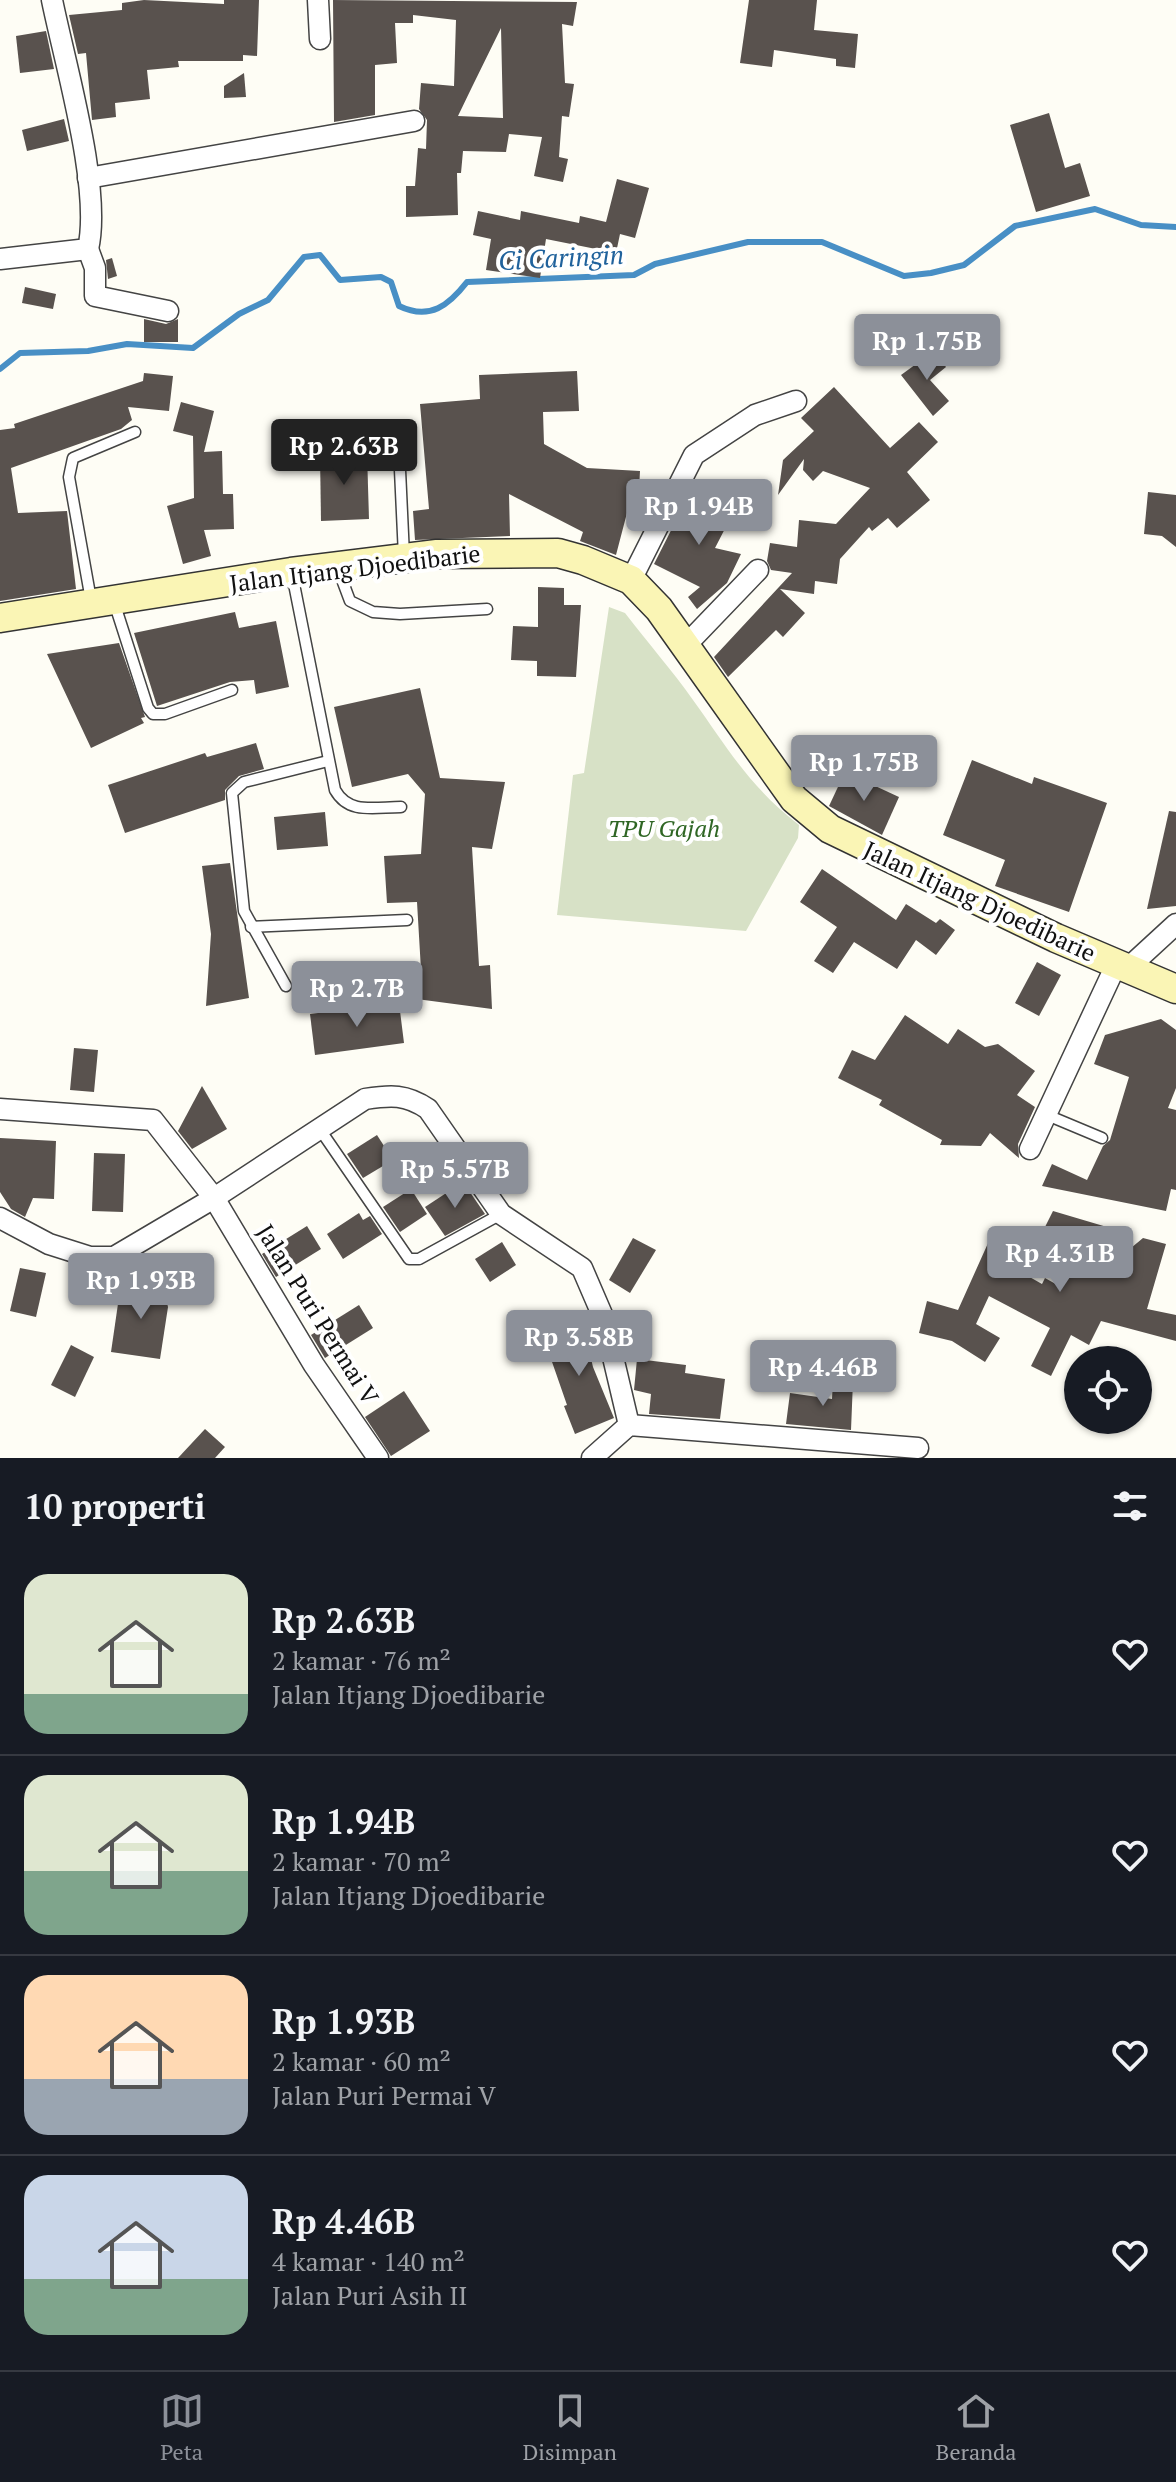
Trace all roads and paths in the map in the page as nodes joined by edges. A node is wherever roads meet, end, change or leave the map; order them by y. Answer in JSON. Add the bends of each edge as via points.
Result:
{"nodes":[{"id":1,"x":52,"y":0,"type":"edge"},
{"id":2,"x":318,"y":0,"type":"edge"},
{"id":3,"x":320,"y":39,"type":"dead end"},
{"id":4,"x":414,"y":121,"type":"dead end"},
{"id":5,"x":88,"y":178,"type":"junction"},
{"id":6,"x":88,"y":249,"type":"junction"},
{"id":7,"x":0,"y":259,"type":"edge"},
{"id":8,"x":168,"y":311,"type":"dead end"},
{"id":9,"x":796,"y":401,"type":"dead end"},
{"id":10,"x":135,"y":432,"type":"dead end"},
{"id":11,"x":400,"y":470,"type":"dead end"},
{"id":12,"x":404,"y":558,"type":"junction"},
{"id":13,"x":337,"y":567,"type":"junction"},
{"id":14,"x":758,"y":570,"type":"dead end"},
{"id":15,"x":291,"y":572,"type":"junction"},
{"id":16,"x":631,"y":580,"type":"junction"},
{"id":17,"x":103,"y":604,"type":"junction"},
{"id":18,"x":487,"y":609,"type":"dead end"},
{"id":19,"x":0,"y":618,"type":"edge"},
{"id":20,"x":685,"y":646,"type":"junction"},
{"id":21,"x":232,"y":690,"type":"dead end"},
{"id":22,"x":328,"y":761,"type":"junction"},
{"id":23,"x":401,"y":807,"type":"dead end"},
{"id":24,"x":407,"y":920,"type":"dead end"},
{"id":25,"x":1176,"y":924,"type":"edge"},
{"id":26,"x":251,"y":927,"type":"junction"},
{"id":27,"x":1122,"y":967,"type":"junction"},
{"id":28,"x":286,"y":986,"type":"dead end"},
{"id":29,"x":1176,"y":989,"type":"edge"},
{"id":30,"x":0,"y":1109,"type":"edge"},
{"id":31,"x":1047,"y":1115,"type":"junction"},
{"id":32,"x":318,"y":1127,"type":"junction"},
{"id":33,"x":1102,"y":1138,"type":"dead end"},
{"id":34,"x":1030,"y":1149,"type":"dead end"},
{"id":35,"x":214,"y":1198,"type":"junction"},
{"id":36,"x":501,"y":1214,"type":"junction"},
{"id":37,"x":0,"y":1218,"type":"edge"},
{"id":38,"x":629,"y":1425,"type":"junction"},
{"id":39,"x":918,"y":1448,"type":"dead end"},
{"id":40,"x":378,"y":1458,"type":"edge"},
{"id":41,"x":592,"y":1458,"type":"edge"}],
"edges":[{"from":1,"to":5,"type":"street"},
{"from":2,"to":3,"type":"street"},
{"from":4,"to":5,"type":"street"},
{"from":5,"to":6,"type":"street","via":[[93,229]]},
{"from":6,"to":7,"type":"street"},
{"from":6,"to":8,"type":"street","via":[[95,268],[95,296]]},
{"from":9,"to":16,"type":"street","via":[[755,415],[694,455]]},
{"from":10,"to":17,"type":"lane","via":[[73,458],[69,477]]},
{"from":11,"to":12,"type":"lane"},
{"from":12,"to":13,"type":"main road","name":"Jalan Itjang Djoedibarie"},
{"from":12,"to":16,"type":"main road","name":"Jalan Itjang Djoedibarie","via":[[558,553]]},
{"from":13,"to":15,"type":"main road","name":"Jalan Itjang Djoedibarie"},
{"from":13,"to":18,"type":"lane","via":[[358,608],[400,614]]},
{"from":14,"to":20,"type":"street"},
{"from":15,"to":17,"type":"main road","name":"Jalan Itjang Djoedibarie"},
{"from":15,"to":22,"type":"lane"},
{"from":16,"to":20,"type":"main road","name":"Jalan Itjang Djoedibarie"},
{"from":17,"to":19,"type":"main road","name":"Jalan Itjang Djoedibarie"},
{"from":17,"to":21,"type":"lane","via":[[153,714]]},
{"from":20,"to":27,"type":"main road","name":"Jalan Itjang Djoedibarie","via":[[794,799],[830,829]]},
{"from":22,"to":23,"type":"lane","via":[[342,803],[353,808]]},
{"from":22,"to":26,"type":"lane","via":[[234,789],[238,882]]},
{"from":24,"to":26,"type":"lane"},
{"from":25,"to":27,"type":"street"},
{"from":26,"to":28,"type":"lane"},
{"from":27,"to":29,"type":"main road","name":"Jalan Itjang Djoedibarie"},
{"from":27,"to":31,"type":"street"},
{"from":30,"to":35,"type":"street","name":"Jalan Puri Permai V","via":[[153,1120]]},
{"from":31,"to":33,"type":"lane"},
{"from":31,"to":34,"type":"street"},
{"from":32,"to":35,"type":"street"},
{"from":32,"to":36,"type":"street","via":[[365,1099],[411,1098],[428,1109]]},
{"from":32,"to":36,"type":"lane","via":[[409,1259],[419,1259]]},
{"from":35,"to":37,"type":"street","via":[[103,1259],[49,1244]]},
{"from":35,"to":40,"type":"street","name":"Jalan Puri Permai V","via":[[314,1365]]},
{"from":36,"to":38,"type":"street","via":[[582,1268],[604,1319]]},
{"from":38,"to":39,"type":"street"},
{"from":38,"to":41,"type":"street"}]}
